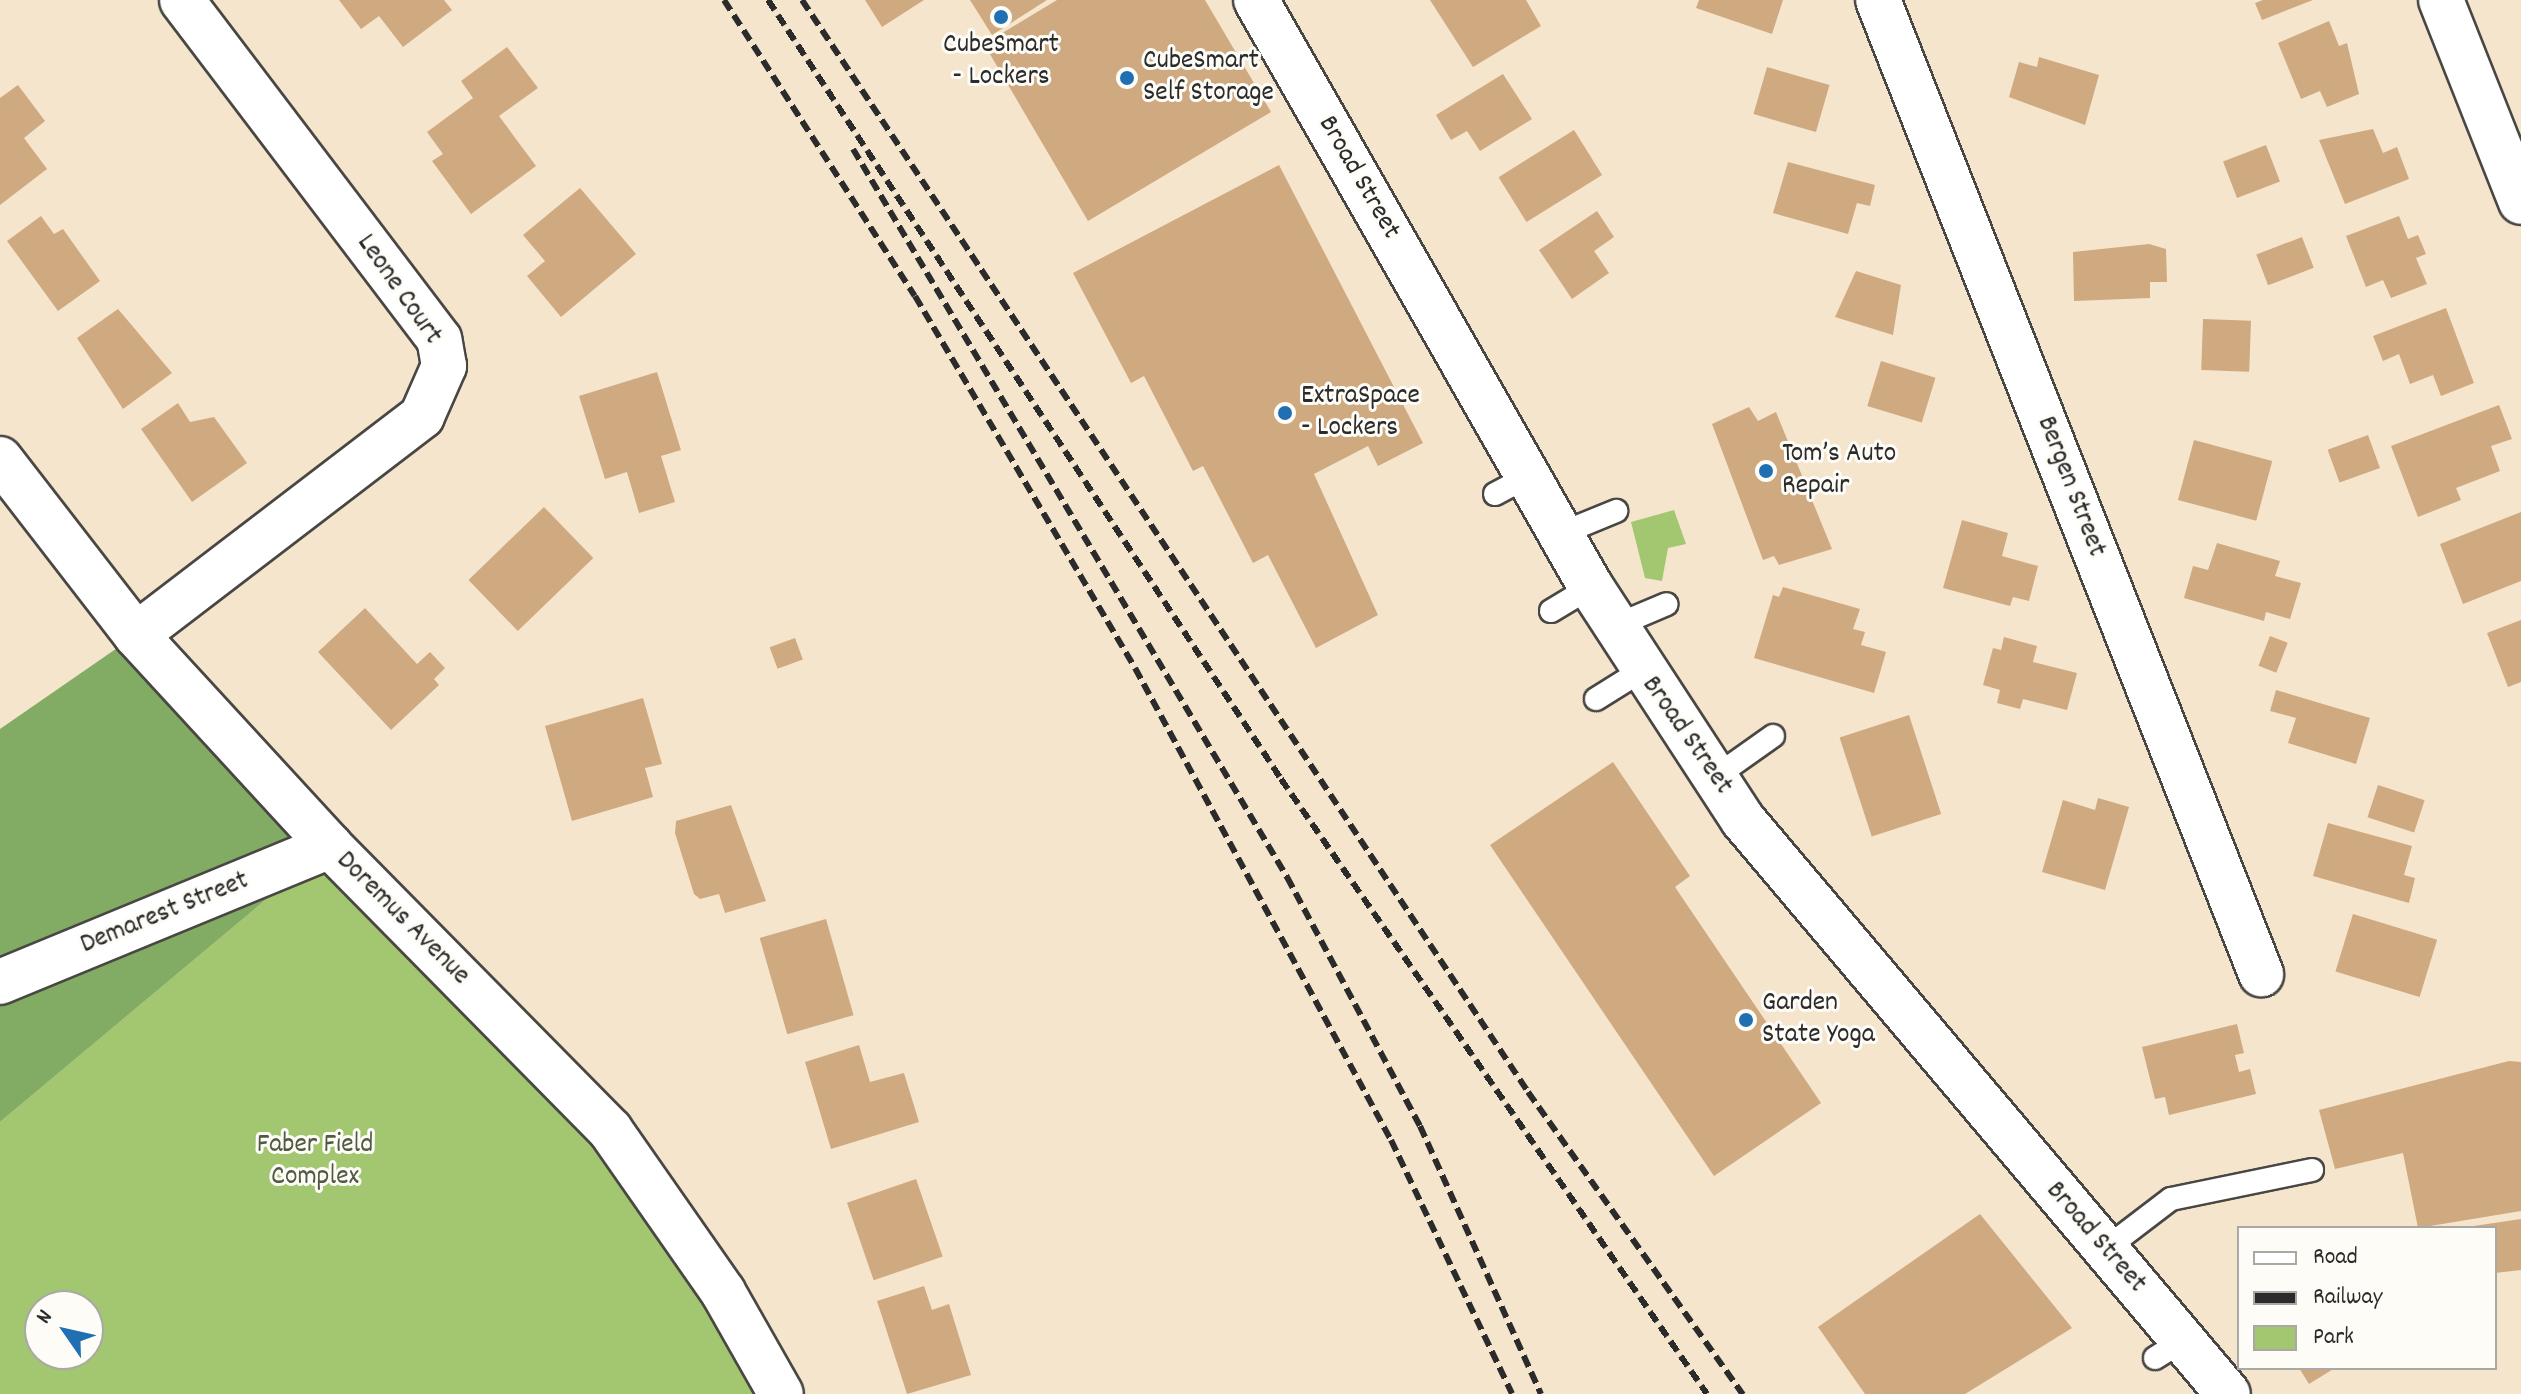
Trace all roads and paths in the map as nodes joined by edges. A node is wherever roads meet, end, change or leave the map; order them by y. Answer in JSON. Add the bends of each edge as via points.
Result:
{"nodes":[{"id":1,"x":182,"y":0,"type":"edge"},
{"id":2,"x":1256,"y":0,"type":"edge"},
{"id":3,"x":1878,"y":0,"type":"edge"},
{"id":4,"x":2441,"y":0,"type":"edge"},
{"id":5,"x":2521,"y":202,"type":"edge"},
{"id":6,"x":0,"y":459,"type":"edge"},
{"id":7,"x":1616,"y":511,"type":"dead end"},
{"id":8,"x":1560,"y":534,"type":"junction"},
{"id":9,"x":1591,"y":587,"type":"junction"},
{"id":10,"x":1667,"y":604,"type":"dead end"},
{"id":11,"x":1551,"y":611,"type":"dead end"},
{"id":12,"x":1615,"y":626,"type":"junction"},
{"id":13,"x":136,"y":635,"type":"junction"},
{"id":14,"x":1641,"y":671,"type":"junction"},
{"id":15,"x":1596,"y":699,"type":"dead end"},
{"id":16,"x":1773,"y":736,"type":"dead end"},
{"id":17,"x":1715,"y":777,"type":"junction"},
{"id":18,"x":330,"y":846,"type":"junction"},
{"id":19,"x":2261,"y":974,"type":"dead end"},
{"id":20,"x":0,"y":982,"type":"edge"},
{"id":21,"x":2312,"y":1170,"type":"dead end"},
{"id":22,"x":2104,"y":1250,"type":"junction"},
{"id":23,"x":781,"y":1394,"type":"edge"},
{"id":24,"x":2228,"y":1394,"type":"edge"}],
"edges":[{"from":1,"to":13,"type":"street","name":"Leone Court","via":[[439,339],[444,366],[422,416]]},
{"from":2,"to":8,"type":"street","name":"Broad Street","via":[[1512,485]]},
{"from":3,"to":19,"type":"street","name":"Bergen Street"},
{"from":4,"to":5,"type":"street"},
{"from":6,"to":13,"type":"street","name":"Doremus Avenue"},
{"from":7,"to":8,"type":"lane"},
{"from":8,"to":9,"type":"street","name":"Broad Street"},
{"from":9,"to":11,"type":"lane"},
{"from":9,"to":12,"type":"street","name":"Broad Street"},
{"from":10,"to":12,"type":"lane"},
{"from":12,"to":14,"type":"street","name":"Broad Street"},
{"from":13,"to":18,"type":"street","name":"Doremus Avenue"},
{"from":14,"to":15,"type":"lane"},
{"from":14,"to":17,"type":"street","name":"Broad Street"},
{"from":16,"to":17,"type":"lane"},
{"from":17,"to":22,"type":"street","name":"Broad Street"},
{"from":18,"to":20,"type":"street","name":"Demarest Street"},
{"from":18,"to":23,"type":"street","name":"Doremus Avenue","via":[[610,1130],[723,1292]]},
{"from":21,"to":22,"type":"lane","via":[[2171,1199]]},
{"from":22,"to":24,"type":"street","name":"Broad Street","via":[[2169,1349]]}]}
